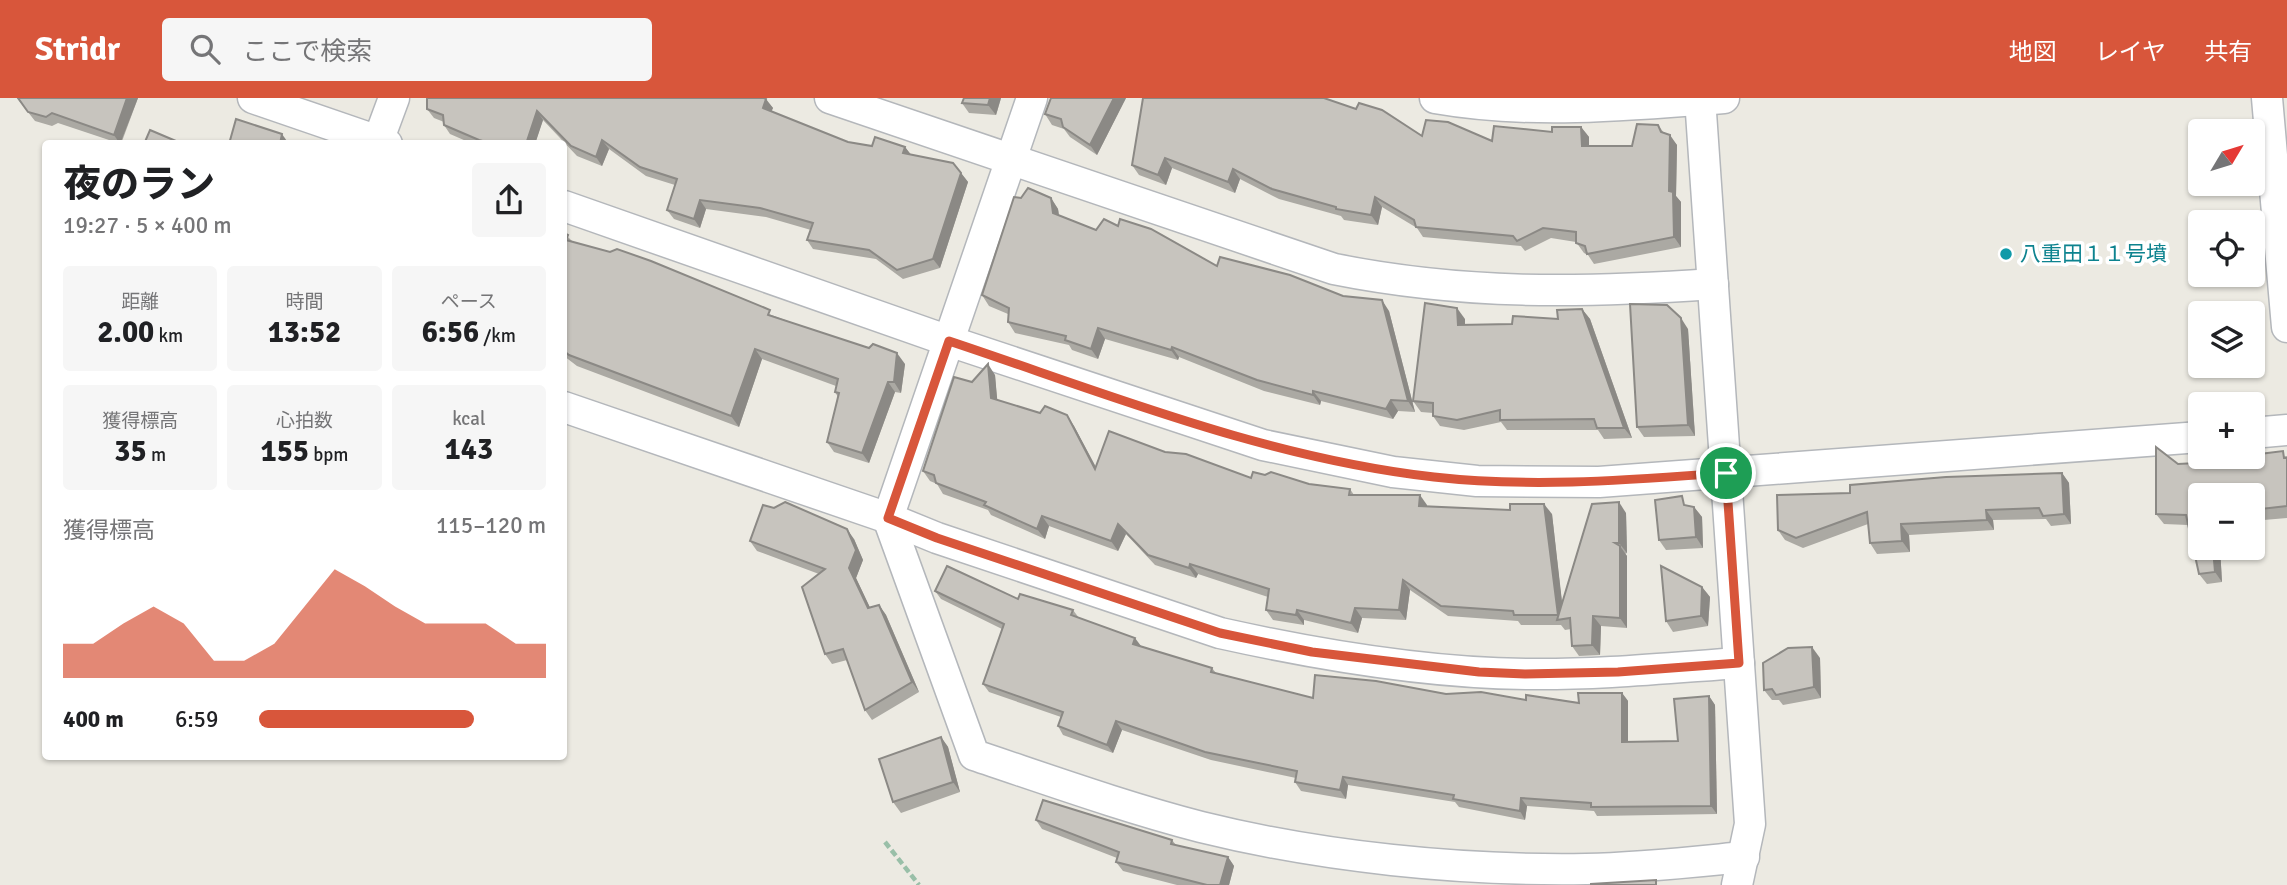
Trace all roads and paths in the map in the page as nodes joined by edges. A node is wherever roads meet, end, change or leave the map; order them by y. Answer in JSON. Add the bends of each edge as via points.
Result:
{"nodes":[{"id":1,"x":253,"y":98,"type":"edge"},
{"id":2,"x":394,"y":98,"type":"edge"},
{"id":3,"x":830,"y":98,"type":"edge"},
{"id":4,"x":1032,"y":98,"type":"edge"},
{"id":5,"x":1435,"y":98,"type":"edge"},
{"id":6,"x":2267,"y":98,"type":"edge"},
{"id":7,"x":1708,"y":99,"type":"edge"},
{"id":8,"x":372,"y":140,"type":"edge"},
{"id":9,"x":382,"y":140,"type":"edge"},
{"id":10,"x":1009,"y":160,"type":"junction"},
{"id":11,"x":567,"y":207,"type":"edge"},
{"id":12,"x":2284,"y":244,"type":"edge"},
{"id":13,"x":1713,"y":284,"type":"junction"},
{"id":14,"x":2287,"y":327,"type":"edge"},
{"id":15,"x":949,"y":341,"type":"junction"},
{"id":16,"x":567,"y":408,"type":"edge"},
{"id":17,"x":2287,"y":430,"type":"edge"},
{"id":18,"x":2265,"y":432,"type":"edge"},
{"id":19,"x":2188,"y":438,"type":"edge"},
{"id":20,"x":1726,"y":473,"type":"junction"},
{"id":21,"x":888,"y":518,"type":"junction"},
{"id":22,"x":1739,"y":663,"type":"junction"},
{"id":23,"x":885,"y":842,"type":"dead end"},
{"id":24,"x":1741,"y":871,"type":"edge"},
{"id":25,"x":919,"y":885,"type":"edge"}],
"edges":[{"from":1,"to":8,"type":"street"},
{"from":2,"to":9,"type":"street"},
{"from":3,"to":10,"type":"street"},
{"from":4,"to":10,"type":"street"},
{"from":5,"to":7,"type":"street","via":[[1555,109]]},
{"from":6,"to":12,"type":"street"},
{"from":7,"to":13,"type":"street"},
{"from":10,"to":13,"type":"street","via":[[1293,257],[1375,277],[1450,287],[1593,292]]},
{"from":10,"to":15,"type":"street"},
{"from":11,"to":15,"type":"street"},
{"from":12,"to":14,"type":"street"},
{"from":13,"to":20,"type":"street"},
{"from":15,"to":20,"type":"street","via":[[1263,445],[1349,465],[1435,477],[1529,482]]},
{"from":15,"to":21,"type":"street"},
{"from":16,"to":21,"type":"street"},
{"from":17,"to":18,"type":"street"},
{"from":19,"to":20,"type":"street"},
{"from":20,"to":22,"type":"street"},
{"from":21,"to":22,"type":"street","via":[[1220,633],[1312,652],[1525,674]]},
{"from":21,"to":24,"type":"street","via":[[974,755],[1203,827],[1365,855],[1466,865]]},
{"from":22,"to":24,"type":"street","via":[[1750,824]]},
{"from":23,"to":25,"type":"path"}]}
